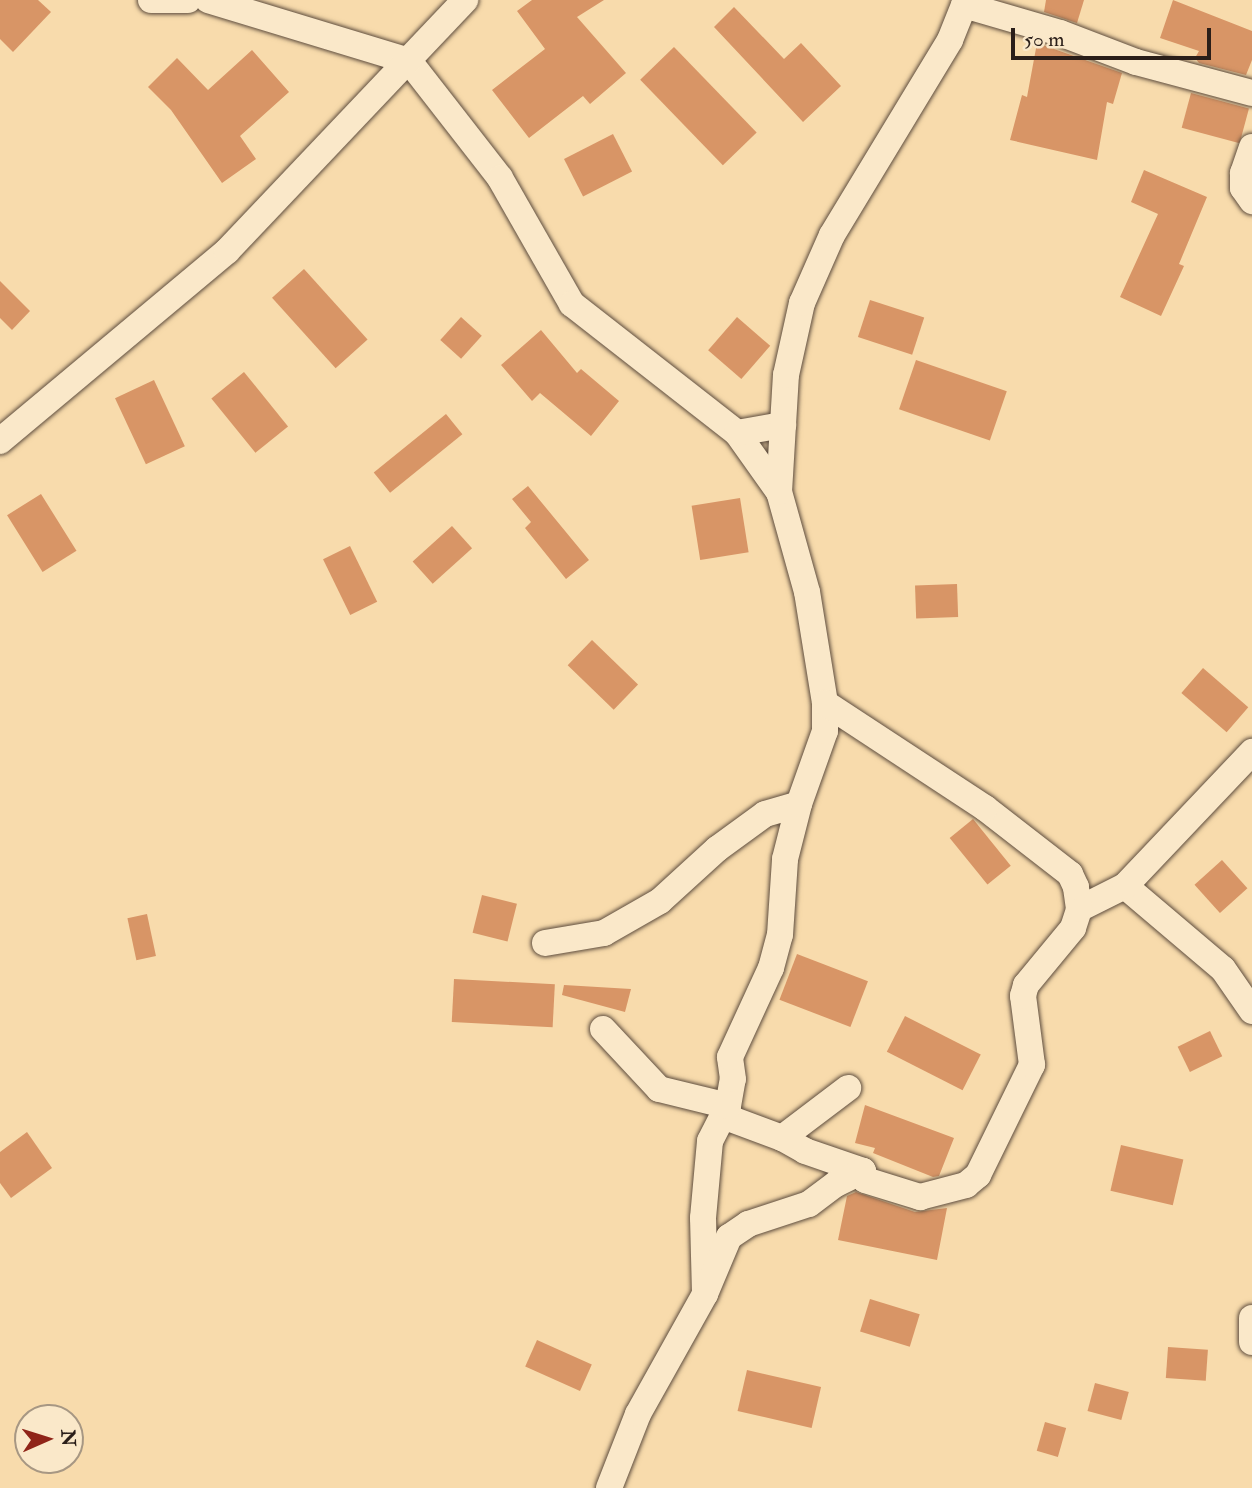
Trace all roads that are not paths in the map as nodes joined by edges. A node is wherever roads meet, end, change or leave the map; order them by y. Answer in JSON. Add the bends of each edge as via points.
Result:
{"nodes":[{"id":1,"x":151,"y":0,"type":"edge"},
{"id":2,"x":188,"y":0,"type":"edge"},
{"id":3,"x":208,"y":0,"type":"edge"},
{"id":4,"x":466,"y":0,"type":"edge"},
{"id":5,"x":965,"y":3,"type":"edge"},
{"id":6,"x":410,"y":61,"type":"junction"},
{"id":7,"x":1252,"y":93,"type":"edge"},
{"id":8,"x":1252,"y":147,"type":"edge"},
{"id":9,"x":1252,"y":201,"type":"edge"},
{"id":10,"x":783,"y":425,"type":"junction"},
{"id":11,"x":737,"y":433,"type":"junction"},
{"id":12,"x":0,"y":441,"type":"edge"},
{"id":13,"x":779,"y":492,"type":"junction"},
{"id":14,"x":825,"y":702,"type":"junction"},
{"id":15,"x":1252,"y":752,"type":"edge"},
{"id":16,"x":799,"y":804,"type":"junction"},
{"id":17,"x":1125,"y":886,"type":"junction"},
{"id":18,"x":1079,"y":909,"type":"junction"},
{"id":19,"x":545,"y":943,"type":"dead end"},
{"id":20,"x":1252,"y":1011,"type":"edge"},
{"id":21,"x":603,"y":1029,"type":"dead end"},
{"id":22,"x":848,"y":1087,"type":"dead end"},
{"id":23,"x":725,"y":1111,"type":"junction"},
{"id":24,"x":782,"y":1138,"type":"junction"},
{"id":25,"x":863,"y":1171,"type":"junction"},
{"id":26,"x":705,"y":1294,"type":"junction"},
{"id":27,"x":1252,"y":1318,"type":"edge"},
{"id":28,"x":1252,"y":1342,"type":"edge"},
{"id":29,"x":609,"y":1488,"type":"edge"}],
"edges":[{"from":1,"to":2,"type":"street"},
{"from":3,"to":6,"type":"street"},
{"from":4,"to":6,"type":"street"},
{"from":5,"to":7,"type":"street","via":[[1136,62]]},
{"from":5,"to":10,"type":"street","via":[[944,51],[832,235],[807,291],[786,375]]},
{"from":6,"to":11,"type":"street","via":[[500,178],[572,304]]},
{"from":6,"to":12,"type":"street","via":[[227,251]]},
{"from":8,"to":9,"type":"street","via":[[1243,173],[1243,188]]},
{"from":10,"to":11,"type":"street"},
{"from":10,"to":13,"type":"street"},
{"from":11,"to":13,"type":"street"},
{"from":13,"to":14,"type":"street","via":[[807,592]]},
{"from":14,"to":16,"type":"street","via":[[825,731]]},
{"from":14,"to":18,"type":"street","via":[[985,808],[1070,874]]},
{"from":15,"to":17,"type":"street"},
{"from":16,"to":19,"type":"street","via":[[765,814],[717,849],[660,901],[604,933]]},
{"from":16,"to":23,"type":"street","via":[[785,859],[780,935],[771,968],[730,1057],[733,1079]]},
{"from":17,"to":18,"type":"street"},
{"from":17,"to":20,"type":"street","via":[[1223,968]]},
{"from":18,"to":25,"type":"street","via":[[1073,928],[1026,985],[1023,996],[1032,1065],[978,1175],[966,1185],[919,1197],[865,1180]]},
{"from":21,"to":23,"type":"street","via":[[659,1088]]},
{"from":22,"to":24,"type":"street"},
{"from":23,"to":24,"type":"street"},
{"from":23,"to":26,"type":"street","via":[[710,1141]]},
{"from":24,"to":25,"type":"street"},
{"from":25,"to":26,"type":"street","via":[[809,1204],[748,1224],[729,1237]]},
{"from":26,"to":29,"type":"street","via":[[638,1413]]},
{"from":27,"to":28,"type":"street"}]}
